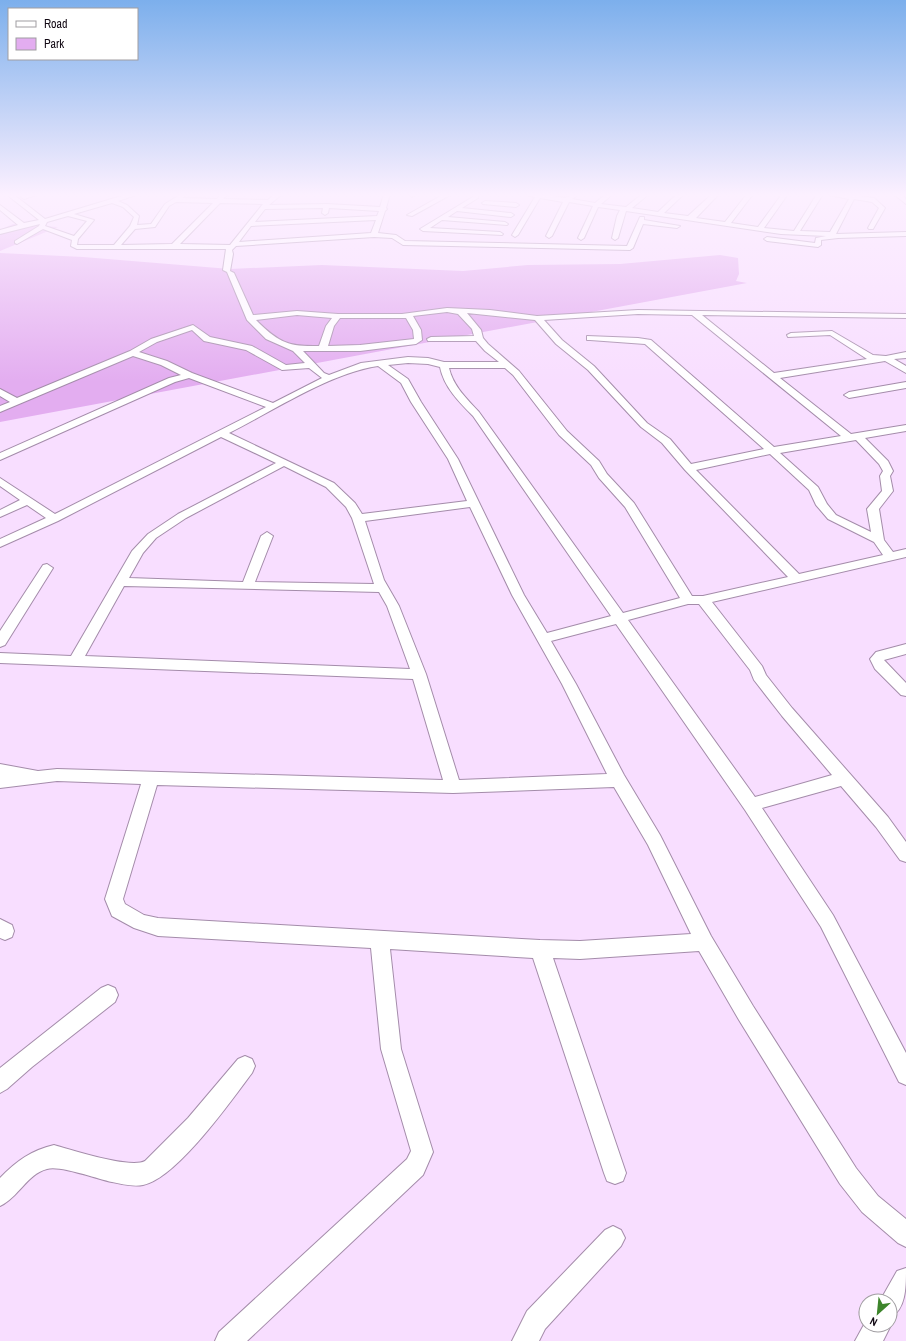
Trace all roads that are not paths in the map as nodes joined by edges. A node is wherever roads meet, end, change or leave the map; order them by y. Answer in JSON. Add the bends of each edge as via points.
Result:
{"nodes":[{"id":1,"x":230,"y":257,"type":"edge"},
{"id":2,"x":459,"y":311,"type":"junction"},
{"id":3,"x":695,"y":314,"type":"junction"},
{"id":4,"x":338,"y":316,"type":"junction"},
{"id":5,"x":409,"y":316,"type":"junction"},
{"id":6,"x":906,"y":316,"type":"edge"},
{"id":7,"x":250,"y":318,"type":"junction"},
{"id":8,"x":536,"y":318,"type":"junction"},
{"id":9,"x":791,"y":335,"type":"dead end"},
{"id":10,"x":479,"y":338,"type":"junction"},
{"id":11,"x":590,"y":338,"type":"dead end"},
{"id":12,"x":431,"y":339,"type":"dead end"},
{"id":13,"x":322,"y":348,"type":"junction"},
{"id":14,"x":296,"y":349,"type":"junction"},
{"id":15,"x":133,"y":353,"type":"junction"},
{"id":16,"x":906,"y":355,"type":"edge"},
{"id":17,"x":886,"y":358,"type":"junction"},
{"id":18,"x":380,"y":363,"type":"junction"},
{"id":19,"x":313,"y":365,"type":"junction"},
{"id":20,"x":444,"y":365,"type":"junction"},
{"id":21,"x":507,"y":365,"type":"junction"},
{"id":22,"x":906,"y":370,"type":"edge"},
{"id":23,"x":189,"y":375,"type":"junction"},
{"id":24,"x":774,"y":376,"type":"junction"},
{"id":25,"x":329,"y":378,"type":"junction"},
{"id":26,"x":906,"y":385,"type":"edge"},
{"id":27,"x":0,"y":392,"type":"edge"},
{"id":28,"x":849,"y":395,"type":"dead end"},
{"id":29,"x":17,"y":402,"type":"junction"},
{"id":30,"x":272,"y":406,"type":"junction"},
{"id":31,"x":0,"y":409,"type":"edge"},
{"id":32,"x":906,"y":428,"type":"edge"},
{"id":33,"x":220,"y":432,"type":"junction"},
{"id":34,"x":853,"y":436,"type":"junction"},
{"id":35,"x":771,"y":451,"type":"junction"},
{"id":36,"x":0,"y":457,"type":"edge"},
{"id":37,"x":284,"y":463,"type":"junction"},
{"id":38,"x":689,"y":468,"type":"junction"},
{"id":39,"x":0,"y":481,"type":"edge"},
{"id":40,"x":28,"y":501,"type":"junction"},
{"id":41,"x":474,"y":503,"type":"junction"},
{"id":42,"x":0,"y":514,"type":"edge"},
{"id":43,"x":358,"y":518,"type":"junction"},
{"id":44,"x":54,"y":519,"type":"junction"},
{"id":45,"x":267,"y":536,"type":"dead end"},
{"id":46,"x":878,"y":540,"type":"junction"},
{"id":47,"x":0,"y":543,"type":"edge"},
{"id":48,"x":906,"y":553,"type":"edge"},
{"id":49,"x":890,"y":556,"type":"junction"},
{"id":50,"x":47,"y":568,"type":"dead end"},
{"id":51,"x":795,"y":577,"type":"junction"},
{"id":52,"x":120,"y":582,"type":"junction"},
{"id":53,"x":248,"y":585,"type":"junction"},
{"id":54,"x":383,"y":588,"type":"junction"},
{"id":55,"x":695,"y":600,"type":"junction"},
{"id":56,"x":620,"y":619,"type":"junction"},
{"id":57,"x":542,"y":639,"type":"junction"},
{"id":58,"x":0,"y":642,"type":"edge"},
{"id":59,"x":906,"y":649,"type":"edge"},
{"id":60,"x":0,"y":658,"type":"edge"},
{"id":61,"x":76,"y":660,"type":"junction"},
{"id":62,"x":419,"y":674,"type":"junction"},
{"id":63,"x":906,"y":691,"type":"edge"},
{"id":64,"x":0,"y":770,"type":"edge"},
{"id":65,"x":40,"y":776,"type":"junction"},
{"id":66,"x":151,"y":779,"type":"junction"},
{"id":67,"x":844,"y":779,"type":"junction"},
{"id":68,"x":618,"y":780,"type":"junction"},
{"id":69,"x":0,"y":782,"type":"edge"},
{"id":70,"x":453,"y":787,"type":"junction"},
{"id":71,"x":751,"y":805,"type":"junction"},
{"id":72,"x":906,"y":855,"type":"edge"},
{"id":73,"x":380,"y":940,"type":"junction"},
{"id":74,"x":704,"y":942,"type":"junction"},
{"id":75,"x":540,"y":949,"type":"junction"},
{"id":76,"x":108,"y":994,"type":"dead end"},
{"id":77,"x":245,"y":1066,"type":"dead end"},
{"id":78,"x":906,"y":1075,"type":"edge"},
{"id":79,"x":0,"y":1082,"type":"edge"},
{"id":80,"x":614,"y":1174,"type":"dead end"},
{"id":81,"x":0,"y":1194,"type":"edge"},
{"id":82,"x":906,"y":1235,"type":"edge"},
{"id":83,"x":613,"y":1238,"type":"dead end"},
{"id":84,"x":906,"y":1280,"type":"edge"},
{"id":85,"x":898,"y":1293,"type":"edge"},
{"id":86,"x":228,"y":1341,"type":"edge"},
{"id":87,"x":525,"y":1341,"type":"edge"}],
"edges":[{"from":1,"to":7,"type":"street","via":[[229,271]]},
{"from":2,"to":5,"type":"street","via":[[430,311]]},
{"from":2,"to":8,"type":"street"},
{"from":2,"to":10,"type":"street","via":[[465,314],[478,332]]},
{"from":3,"to":6,"type":"street"},
{"from":3,"to":8,"type":"street","via":[[638,312]]},
{"from":3,"to":24,"type":"street"},
{"from":4,"to":5,"type":"street"},
{"from":4,"to":7,"type":"street","via":[[297,313]]},
{"from":4,"to":13,"type":"street","via":[[330,326]]},
{"from":5,"to":13,"type":"street","via":[[417,330],[418,340],[414,342],[360,348]]},
{"from":7,"to":14,"type":"street","via":[[270,337]]},
{"from":8,"to":38,"type":"street","via":[[559,342],[591,368],[644,425],[666,441]]},
{"from":9,"to":17,"type":"street","via":[[832,333],[871,357]]},
{"from":10,"to":12,"type":"street"},
{"from":10,"to":21,"type":"street"},
{"from":11,"to":35,"type":"street","via":[[648,342]]},
{"from":13,"to":14,"type":"street"},
{"from":14,"to":19,"type":"street"},
{"from":15,"to":19,"type":"street","via":[[157,340],[193,327],[207,339],[249,348],[286,368]]},
{"from":15,"to":23,"type":"street","via":[[164,363]]},
{"from":15,"to":29,"type":"street"},
{"from":16,"to":17,"type":"street"},
{"from":17,"to":22,"type":"street"},
{"from":17,"to":24,"type":"street"},
{"from":18,"to":20,"type":"street","via":[[408,360]]},
{"from":18,"to":25,"type":"street","via":[[361,366]]},
{"from":18,"to":41,"type":"street","via":[[407,384],[453,460]]},
{"from":19,"to":25,"type":"street","via":[[321,375]]},
{"from":20,"to":21,"type":"street"},
{"from":20,"to":56,"type":"street","via":[[447,378],[476,414]]},
{"from":21,"to":55,"type":"street","via":[[563,432],[595,463],[603,476],[630,505]]},
{"from":23,"to":30,"type":"street"},
{"from":23,"to":36,"type":"street","via":[[172,380]]},
{"from":24,"to":34,"type":"street"},
{"from":25,"to":30,"type":"street"},
{"from":26,"to":28,"type":"street"},
{"from":27,"to":29,"type":"street"},
{"from":29,"to":31,"type":"street"},
{"from":30,"to":33,"type":"street"},
{"from":32,"to":34,"type":"street"},
{"from":33,"to":37,"type":"street"},
{"from":33,"to":44,"type":"street"},
{"from":34,"to":35,"type":"street"},
{"from":34,"to":46,"type":"street","via":[[884,463],[888,471],[884,476],[888,491],[873,509]]},
{"from":35,"to":38,"type":"street"},
{"from":35,"to":46,"type":"street","via":[[810,484],[832,517]]},
{"from":37,"to":43,"type":"street","via":[[330,485],[351,505]]},
{"from":37,"to":52,"type":"street","via":[[182,516],[152,536],[138,551]]},
{"from":38,"to":51,"type":"street"},
{"from":39,"to":40,"type":"street"},
{"from":40,"to":42,"type":"street"},
{"from":40,"to":44,"type":"street"},
{"from":41,"to":43,"type":"street"},
{"from":41,"to":57,"type":"street"},
{"from":43,"to":54,"type":"street","via":[[378,580]]},
{"from":44,"to":47,"type":"street"},
{"from":45,"to":53,"type":"street"},
{"from":46,"to":49,"type":"street"},
{"from":48,"to":49,"type":"street"},
{"from":49,"to":51,"type":"street"},
{"from":50,"to":58,"type":"street"},
{"from":51,"to":55,"type":"street"},
{"from":52,"to":53,"type":"street"},
{"from":52,"to":61,"type":"street"},
{"from":53,"to":54,"type":"street"},
{"from":54,"to":62,"type":"street","via":[[393,606]]},
{"from":55,"to":56,"type":"street"},
{"from":55,"to":67,"type":"street","via":[[756,669],[787,712]]},
{"from":56,"to":57,"type":"street"},
{"from":56,"to":71,"type":"street"},
{"from":57,"to":68,"type":"street","via":[[569,684]]},
{"from":59,"to":63,"type":"street","via":[[881,655],[877,659],[880,666]]},
{"from":60,"to":61,"type":"street"},
{"from":61,"to":62,"type":"street"},
{"from":62,"to":70,"type":"street"},
{"from":64,"to":65,"type":"street"},
{"from":65,"to":66,"type":"street","via":[[57,774]]},
{"from":65,"to":69,"type":"street"},
{"from":66,"to":70,"type":"street"},
{"from":66,"to":73,"type":"street","via":[[114,899],[118,910],[140,922],[158,927]]},
{"from":67,"to":71,"type":"street"},
{"from":67,"to":72,"type":"street","via":[[882,822]]},
{"from":68,"to":70,"type":"street"},
{"from":68,"to":74,"type":"street","via":[[654,840]]},
{"from":71,"to":78,"type":"street","via":[[827,921]]},
{"from":73,"to":75,"type":"street"},
{"from":73,"to":86,"type":"street","via":[[391,1048],[422,1152],[415,1167]]},
{"from":74,"to":75,"type":"street","via":[[580,950]]},
{"from":74,"to":82,"type":"street","via":[[830,1151],[870,1204]]},
{"from":75,"to":80,"type":"street"},
{"from":76,"to":79,"type":"street"},
{"from":77,"to":81,"type":"street","via":[[171,1155],[144,1174],[131,1174],[54,1156],[43,1157],[28,1166]]},
{"from":83,"to":87,"type":"street","via":[[536,1320]]},
{"from":84,"to":85,"type":"street"}]}
